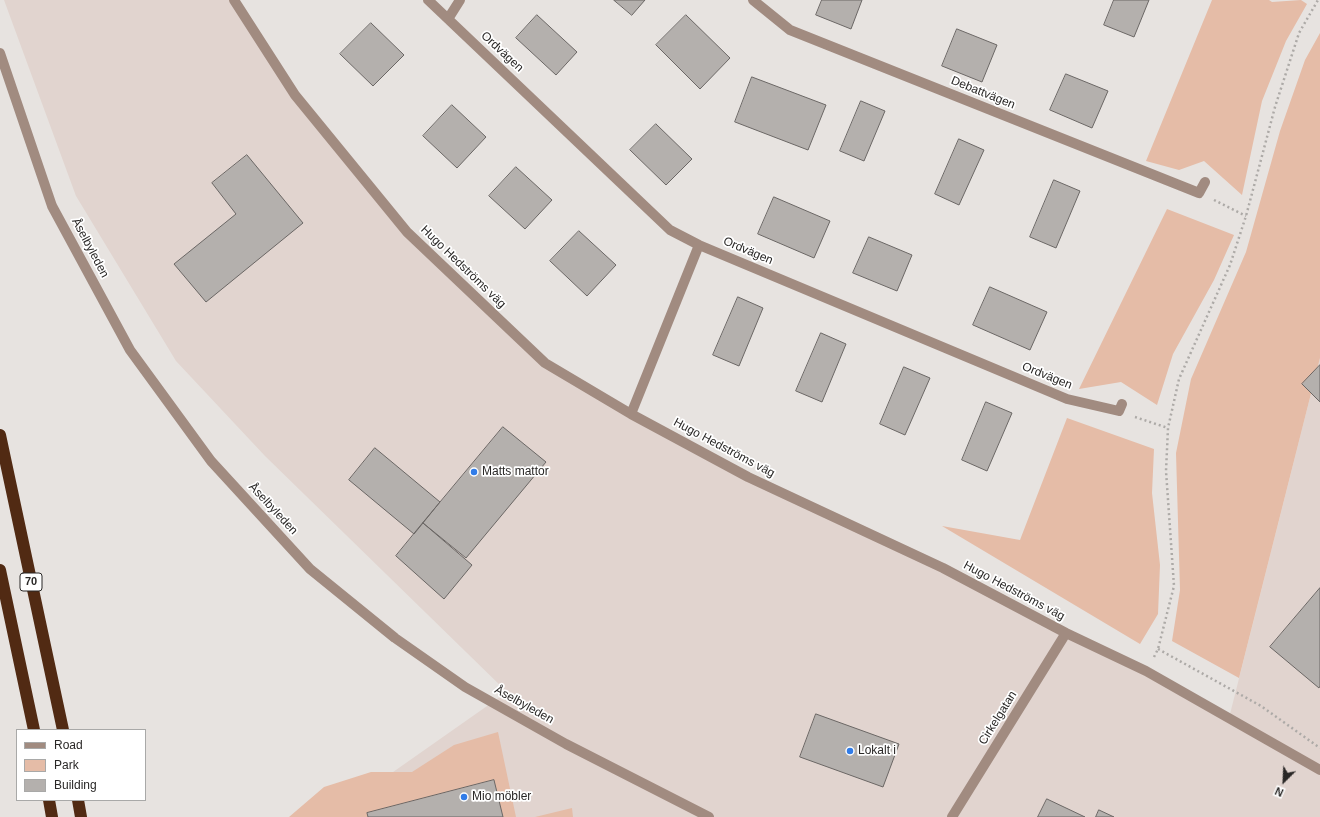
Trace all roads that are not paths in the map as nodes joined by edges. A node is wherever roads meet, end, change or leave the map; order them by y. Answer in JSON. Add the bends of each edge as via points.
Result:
{"nodes":[{"id":1,"x":234,"y":0,"type":"edge"},
{"id":2,"x":428,"y":0,"type":"edge"},
{"id":3,"x":460,"y":0,"type":"edge"},
{"id":4,"x":754,"y":0,"type":"edge"},
{"id":5,"x":448,"y":19,"type":"junction"},
{"id":6,"x":0,"y":53,"type":"edge"},
{"id":7,"x":1205,"y":182,"type":"dead end"},
{"id":8,"x":699,"y":245,"type":"junction"},
{"id":9,"x":1121,"y":408,"type":"road end"},
{"id":10,"x":631,"y":414,"type":"junction"},
{"id":11,"x":0,"y":435,"type":"edge"},
{"id":12,"x":0,"y":570,"type":"edge"},
{"id":13,"x":1066,"y":633,"type":"junction"},
{"id":14,"x":34,"y":729,"type":"edge"},
{"id":15,"x":63,"y":729,"type":"edge"},
{"id":16,"x":1320,"y":770,"type":"edge"},
{"id":17,"x":49,"y":801,"type":"edge"},
{"id":18,"x":78,"y":801,"type":"edge"},
{"id":19,"x":52,"y":817,"type":"edge"},
{"id":20,"x":81,"y":817,"type":"edge"},
{"id":21,"x":709,"y":817,"type":"edge"},
{"id":22,"x":952,"y":817,"type":"edge"}],
"edges":[{"from":1,"to":10,"type":"street","name":"Hugo Hedströms väg","via":[[296,95],[407,232],[545,363]]},
{"from":2,"to":5,"type":"street","name":"Ordvägen"},
{"from":3,"to":5,"type":"street"},
{"from":4,"to":7,"type":"street","name":"Debattvägen","via":[[790,30],[1199,193]]},
{"from":5,"to":8,"type":"street","name":"Ordvägen","via":[[670,230]]},
{"from":6,"to":21,"type":"street","name":"Åselbyleden","via":[[52,206],[130,350],[211,461],[310,569],[395,638],[465,687],[566,744]]},
{"from":8,"to":9,"type":"street","name":"Ordvägen","via":[[1067,399]]},
{"from":8,"to":10,"type":"street"},
{"from":10,"to":13,"type":"street","name":"Hugo Hedströms väg","via":[[748,477],[943,568]]},
{"from":11,"to":15,"type":"highway","number":"70"},
{"from":12,"to":14,"type":"highway","number":"70"},
{"from":13,"to":16,"type":"street","name":"Hugo Hedströms väg","via":[[1146,671]]},
{"from":13,"to":22,"type":"street","name":"Cirkelgatan"},
{"from":17,"to":19,"type":"highway"},
{"from":18,"to":20,"type":"highway"}]}
